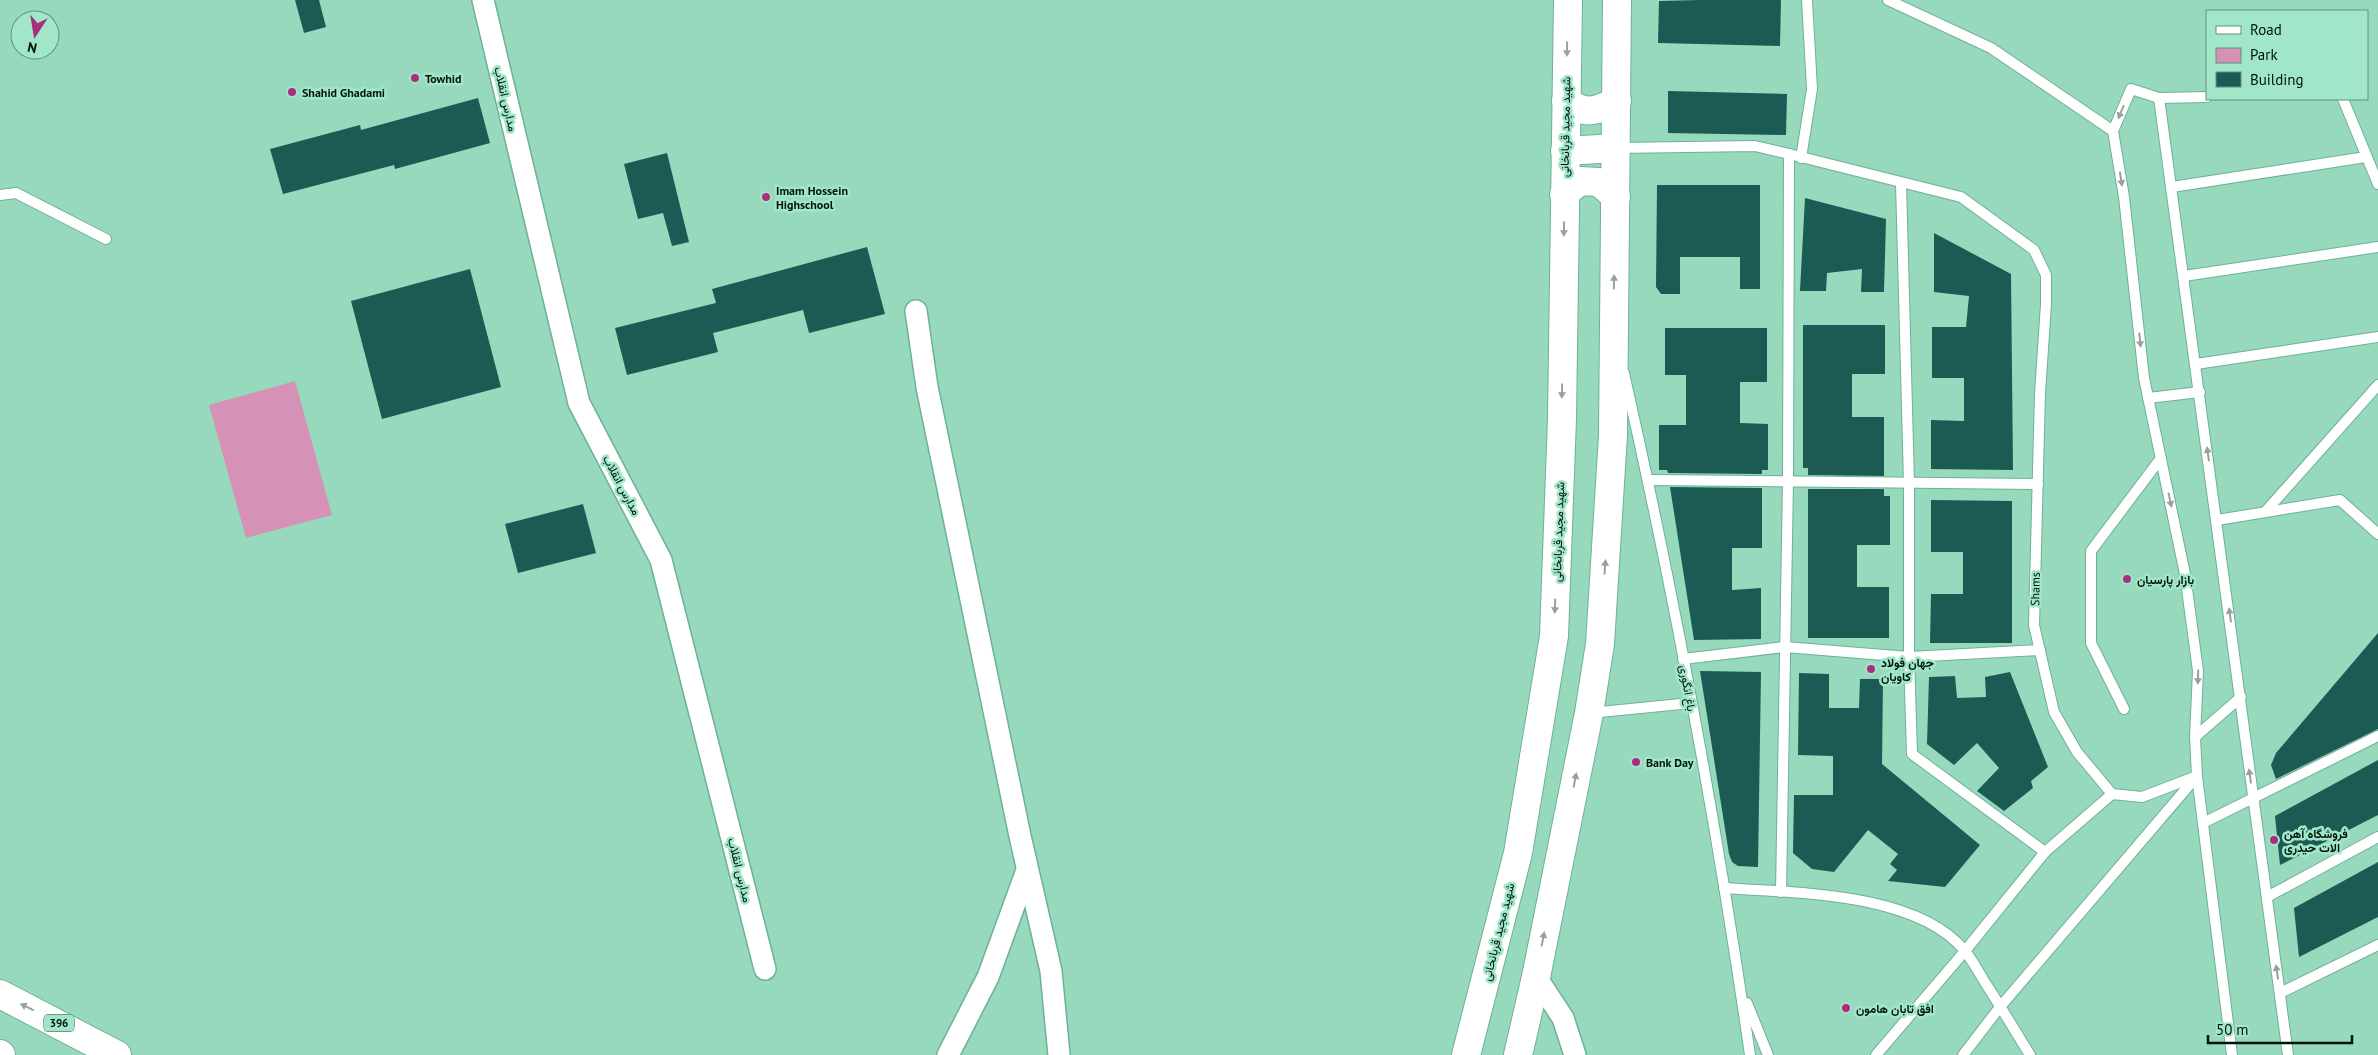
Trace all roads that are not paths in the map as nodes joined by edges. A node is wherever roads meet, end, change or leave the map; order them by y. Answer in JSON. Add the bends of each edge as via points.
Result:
{"nodes":[{"id":1,"x":483,"y":0,"type":"edge"},
{"id":2,"x":1568,"y":0,"type":"edge"},
{"id":3,"x":1617,"y":0,"type":"edge"},
{"id":4,"x":1807,"y":0,"type":"edge"},
{"id":5,"x":1888,"y":0,"type":"edge"},
{"id":6,"x":2206,"y":97,"type":"edge"},
{"id":7,"x":2160,"y":98,"type":"junction"},
{"id":8,"x":2343,"y":100,"type":"edge"},
{"id":9,"x":1566,"y":101,"type":"junction"},
{"id":10,"x":1617,"y":101,"type":"junction"},
{"id":11,"x":2113,"y":131,"type":"junction"},
{"id":12,"x":1616,"y":148,"type":"junction"},
{"id":13,"x":1565,"y":151,"type":"junction"},
{"id":14,"x":1789,"y":154,"type":"junction"},
{"id":15,"x":2366,"y":157,"type":"junction"},
{"id":16,"x":1801,"y":158,"type":"junction"},
{"id":17,"x":1901,"y":183,"type":"junction"},
{"id":18,"x":2378,"y":184,"type":"edge"},
{"id":19,"x":2172,"y":187,"type":"junction"},
{"id":20,"x":1564,"y":194,"type":"junction"},
{"id":21,"x":0,"y":195,"type":"edge"},
{"id":22,"x":1616,"y":197,"type":"junction"},
{"id":23,"x":106,"y":239,"type":"dead end"},
{"id":24,"x":2378,"y":247,"type":"edge"},
{"id":25,"x":2184,"y":276,"type":"junction"},
{"id":26,"x":916,"y":311,"type":"dead end"},
{"id":27,"x":1614,"y":324,"type":"junction"},
{"id":28,"x":2378,"y":337,"type":"edge"},
{"id":29,"x":2196,"y":364,"type":"junction"},
{"id":30,"x":2378,"y":385,"type":"edge"},
{"id":31,"x":2200,"y":392,"type":"junction"},
{"id":32,"x":2148,"y":398,"type":"junction"},
{"id":33,"x":2161,"y":458,"type":"junction"},
{"id":34,"x":1648,"y":480,"type":"junction"},
{"id":35,"x":1788,"y":481,"type":"junction"},
{"id":36,"x":1909,"y":483,"type":"junction"},
{"id":37,"x":2038,"y":484,"type":"junction"},
{"id":38,"x":2265,"y":512,"type":"junction"},
{"id":39,"x":2217,"y":520,"type":"junction"},
{"id":40,"x":2378,"y":534,"type":"edge"},
{"id":41,"x":1785,"y":647,"type":"junction"},
{"id":42,"x":2040,"y":650,"type":"junction"},
{"id":43,"x":1909,"y":657,"type":"junction"},
{"id":44,"x":1683,"y":659,"type":"junction"},
{"id":45,"x":2241,"y":697,"type":"junction"},
{"id":46,"x":1691,"y":703,"type":"junction"},
{"id":47,"x":2124,"y":709,"type":"dead end"},
{"id":48,"x":1589,"y":713,"type":"junction"},
{"id":49,"x":2378,"y":736,"type":"edge"},
{"id":50,"x":2195,"y":737,"type":"junction"},
{"id":51,"x":2197,"y":776,"type":"junction"},
{"id":52,"x":2112,"y":794,"type":"junction"},
{"id":53,"x":2253,"y":799,"type":"junction"},
{"id":54,"x":2203,"y":823,"type":"junction"},
{"id":55,"x":2378,"y":837,"type":"edge"},
{"id":56,"x":2045,"y":852,"type":"junction"},
{"id":57,"x":1027,"y":870,"type":"junction"},
{"id":58,"x":1724,"y":888,"type":"junction"},
{"id":59,"x":1781,"y":892,"type":"junction"},
{"id":60,"x":2267,"y":896,"type":"junction"},
{"id":61,"x":2378,"y":945,"type":"edge"},
{"id":62,"x":1965,"y":951,"type":"junction"},
{"id":63,"x":766,"y":969,"type":"dead end"},
{"id":64,"x":1536,"y":977,"type":"junction"},
{"id":65,"x":1741,"y":988,"type":"junction"},
{"id":66,"x":2280,"y":993,"type":"junction"},
{"id":67,"x":0,"y":994,"type":"edge"},
{"id":68,"x":2000,"y":1007,"type":"junction"},
{"id":69,"x":117,"y":1055,"type":"edge"},
{"id":70,"x":948,"y":1055,"type":"edge"},
{"id":71,"x":1059,"y":1055,"type":"edge"},
{"id":72,"x":1466,"y":1055,"type":"edge"},
{"id":73,"x":1518,"y":1055,"type":"edge"},
{"id":74,"x":1575,"y":1055,"type":"edge"},
{"id":75,"x":1750,"y":1055,"type":"edge"},
{"id":76,"x":1768,"y":1055,"type":"edge"},
{"id":77,"x":1876,"y":1055,"type":"edge"},
{"id":78,"x":1963,"y":1055,"type":"edge"},
{"id":79,"x":2030,"y":1055,"type":"edge"},
{"id":80,"x":2232,"y":1055,"type":"edge"},
{"id":81,"x":2288,"y":1055,"type":"edge"}],
"edges":[{"from":1,"to":63,"type":"street","name":"مدارس انقلاب","via":[[579,403],[662,560]]},
{"from":2,"to":9,"type":"main road","name":"شهید مجید قربانخانی","one_way":true},
{"from":3,"to":10,"type":"main road"},
{"from":4,"to":16,"type":"lane","via":[[1812,90]]},
{"from":5,"to":11,"type":"lane","via":[[1991,48]]},
{"from":6,"to":7,"type":"lane"},
{"from":7,"to":11,"type":"lane","one_way":true,"via":[[2131,89]]},
{"from":7,"to":19,"type":"lane"},
{"from":8,"to":15,"type":"lane"},
{"from":9,"to":10,"type":"main road","via":[[1578,110],[1597,110]]},
{"from":9,"to":13,"type":"main road","name":"شهید مجید قربانخانی"},
{"from":10,"to":12,"type":"main road"},
{"from":11,"to":32,"type":"lane","one_way":true},
{"from":12,"to":13,"type":"main road"},
{"from":12,"to":14,"type":"lane","via":[[1755,146]]},
{"from":12,"to":22,"type":"main road"},
{"from":13,"to":20,"type":"main road","name":"شهید مجید قربانخانی"},
{"from":14,"to":16,"type":"lane"},
{"from":14,"to":35,"type":"lane"},
{"from":15,"to":18,"type":"lane"},
{"from":15,"to":19,"type":"lane"},
{"from":16,"to":17,"type":"lane"},
{"from":17,"to":36,"type":"lane"},
{"from":17,"to":37,"type":"lane","name":"Shams","via":[[1961,197],[2034,250],[2046,275]]},
{"from":19,"to":25,"type":"lane"},
{"from":20,"to":22,"type":"main road","via":[[1580,181],[1599,182]]},
{"from":20,"to":72,"type":"main road","name":"شهید مجید قربانخانی","one_way":true,"via":[[1562,418],[1554,636],[1518,853]]},
{"from":21,"to":23,"type":"lane","via":[[16,193]]},
{"from":27,"to":22,"type":"main road","one_way":true},
{"from":24,"to":25,"type":"lane"},
{"from":25,"to":29,"type":"lane"},
{"from":26,"to":57,"type":"street","via":[[927,386]]},
{"from":27,"to":34,"type":"lane","name":"باغ انگوری"},
{"from":48,"to":27,"type":"main road","one_way":true,"via":[[1600,644],[1613,435]]},
{"from":28,"to":29,"type":"lane"},
{"from":29,"to":31,"type":"lane"},
{"from":30,"to":38,"type":"lane"},
{"from":31,"to":32,"type":"lane"},
{"from":39,"to":31,"type":"lane","one_way":true},
{"from":32,"to":33,"type":"lane"},
{"from":33,"to":47,"type":"lane","via":[[2091,551],[2091,643]]},
{"from":33,"to":50,"type":"lane","one_way":true,"via":[[2185,574],[2198,671]]},
{"from":34,"to":35,"type":"lane"},
{"from":34,"to":44,"type":"lane","name":"باغ انگوری"},
{"from":35,"to":36,"type":"lane"},
{"from":35,"to":41,"type":"lane"},
{"from":36,"to":37,"type":"lane"},
{"from":36,"to":43,"type":"lane"},
{"from":37,"to":42,"type":"lane","name":"Shams","via":[[2034,625]]},
{"from":38,"to":39,"type":"lane"},
{"from":38,"to":40,"type":"lane","via":[[2340,500]]},
{"from":45,"to":39,"type":"lane","one_way":true},
{"from":41,"to":43,"type":"lane"},
{"from":41,"to":44,"type":"lane"},
{"from":41,"to":59,"type":"lane"},
{"from":42,"to":43,"type":"lane"},
{"from":42,"to":52,"type":"lane","name":"Shams","via":[[2054,712],[2077,752]]},
{"from":43,"to":56,"type":"lane","via":[[1912,754]]},
{"from":44,"to":46,"type":"lane","name":"باغ انگوری"},
{"from":45,"to":50,"type":"lane"},
{"from":53,"to":45,"type":"lane","one_way":true},
{"from":46,"to":48,"type":"lane"},
{"from":46,"to":58,"type":"lane","name":"باغ انگوری"},
{"from":64,"to":48,"type":"main road","one_way":true},
{"from":49,"to":53,"type":"lane"},
{"from":50,"to":51,"type":"lane"},
{"from":51,"to":52,"type":"lane","via":[[2142,797]]},
{"from":51,"to":54,"type":"lane"},
{"from":51,"to":68,"type":"lane"},
{"from":52,"to":56,"type":"lane"},
{"from":53,"to":54,"type":"lane"},
{"from":53,"to":60,"type":"lane"},
{"from":54,"to":80,"type":"lane"},
{"from":55,"to":60,"type":"lane"},
{"from":56,"to":62,"type":"lane"},
{"from":57,"to":70,"type":"street","via":[[988,977]]},
{"from":57,"to":71,"type":"street","via":[[1050,971]]},
{"from":58,"to":59,"type":"lane"},
{"from":58,"to":65,"type":"lane","name":"باغ انگوری"},
{"from":59,"to":62,"type":"lane","via":[[1834,895],[1918,917],[1942,930]]},
{"from":66,"to":60,"type":"lane","one_way":true},
{"from":61,"to":66,"type":"lane"},
{"from":62,"to":68,"type":"lane"},
{"from":62,"to":77,"type":"lane"},
{"from":64,"to":73,"type":"main road"},
{"from":64,"to":74,"type":"street","via":[[1563,1018]]},
{"from":65,"to":75,"type":"lane","name":"باغ انگوری"},
{"from":65,"to":76,"type":"lane"},
{"from":66,"to":81,"type":"lane"},
{"from":69,"to":67,"type":"main road","number":"396","one_way":true},
{"from":68,"to":78,"type":"lane"},
{"from":68,"to":79,"type":"lane"}]}
